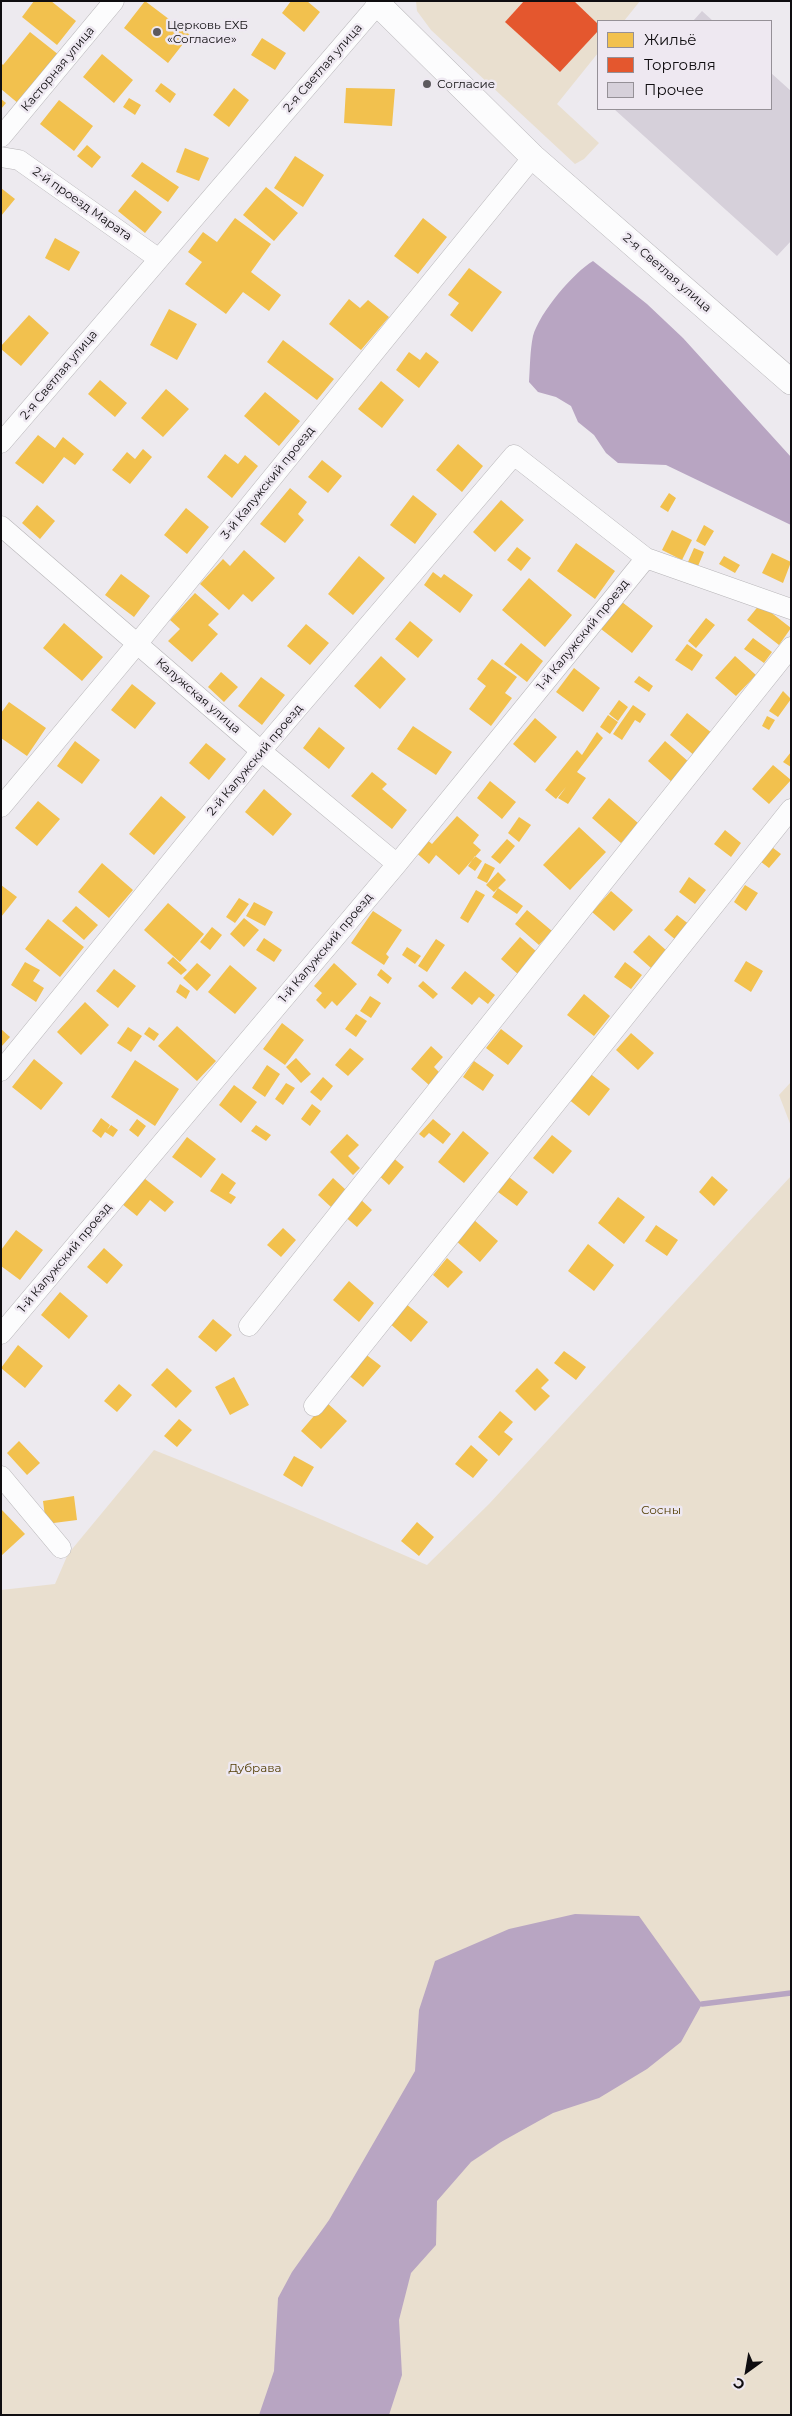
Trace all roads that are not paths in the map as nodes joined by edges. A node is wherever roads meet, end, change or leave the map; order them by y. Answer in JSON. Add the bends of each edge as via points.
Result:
{"nodes":[{"id":1,"x":114,"y":1,"type":"edge"},
{"id":2,"x":379,"y":2,"type":"edge"},
{"id":3,"x":1,"y":137,"type":"edge"},
{"id":4,"x":1,"y":156,"type":"edge"},
{"id":5,"x":533,"y":158,"type":"junction"},
{"id":6,"x":159,"y":259,"type":"junction"},
{"id":7,"x":791,"y":382,"type":"edge"},
{"id":8,"x":1,"y":443,"type":"edge"},
{"id":9,"x":1,"y":526,"type":"edge"},
{"id":10,"x":646,"y":558,"type":"junction"},
{"id":11,"x":791,"y":610,"type":"edge"},
{"id":12,"x":137,"y":644,"type":"junction"},
{"id":13,"x":791,"y":647,"type":"edge"},
{"id":14,"x":261,"y":751,"type":"junction"},
{"id":15,"x":1,"y":807,"type":"edge"},
{"id":16,"x":791,"y":809,"type":"edge"},
{"id":17,"x":397,"y":864,"type":"junction"},
{"id":18,"x":1,"y":1071,"type":"edge"},
{"id":19,"x":249,"y":1326,"type":"dead end"},
{"id":20,"x":1,"y":1334,"type":"edge"},
{"id":21,"x":314,"y":1406,"type":"dead end"},
{"id":22,"x":1,"y":1476,"type":"edge"},
{"id":23,"x":60,"y":1548,"type":"dead end"}],
"edges":[{"from":1,"to":3,"type":"street","name":"Касторная улица"},
{"from":2,"to":5,"type":"street","name":"2-я Светлая улица"},
{"from":2,"to":6,"type":"street","name":"2-я Светлая улица"},
{"from":4,"to":6,"type":"street","name":"2-й проезд Марата","via":[[19,160]]},
{"from":5,"to":7,"type":"street","name":"2-я Светлая улица"},
{"from":5,"to":12,"type":"street","name":"3-й Калужский проезд"},
{"from":6,"to":8,"type":"street","name":"2-я Светлая улица"},
{"from":9,"to":12,"type":"street","name":"Калужская улица"},
{"from":10,"to":11,"type":"street"},
{"from":10,"to":14,"type":"street","name":"2-й Калужский проезд","via":[[514,455]]},
{"from":10,"to":17,"type":"street","name":"1-й Калужский проезд"},
{"from":12,"to":14,"type":"street","name":"Калужская улица"},
{"from":12,"to":15,"type":"street","name":"3-й Калужский проезд"},
{"from":13,"to":19,"type":"street"},
{"from":14,"to":17,"type":"street","name":"Калужская улица"},
{"from":14,"to":18,"type":"street","name":"2-й Калужский проезд"},
{"from":16,"to":21,"type":"street"},
{"from":17,"to":20,"type":"street","name":"1-й Калужский проезд"},
{"from":22,"to":23,"type":"street"}]}
